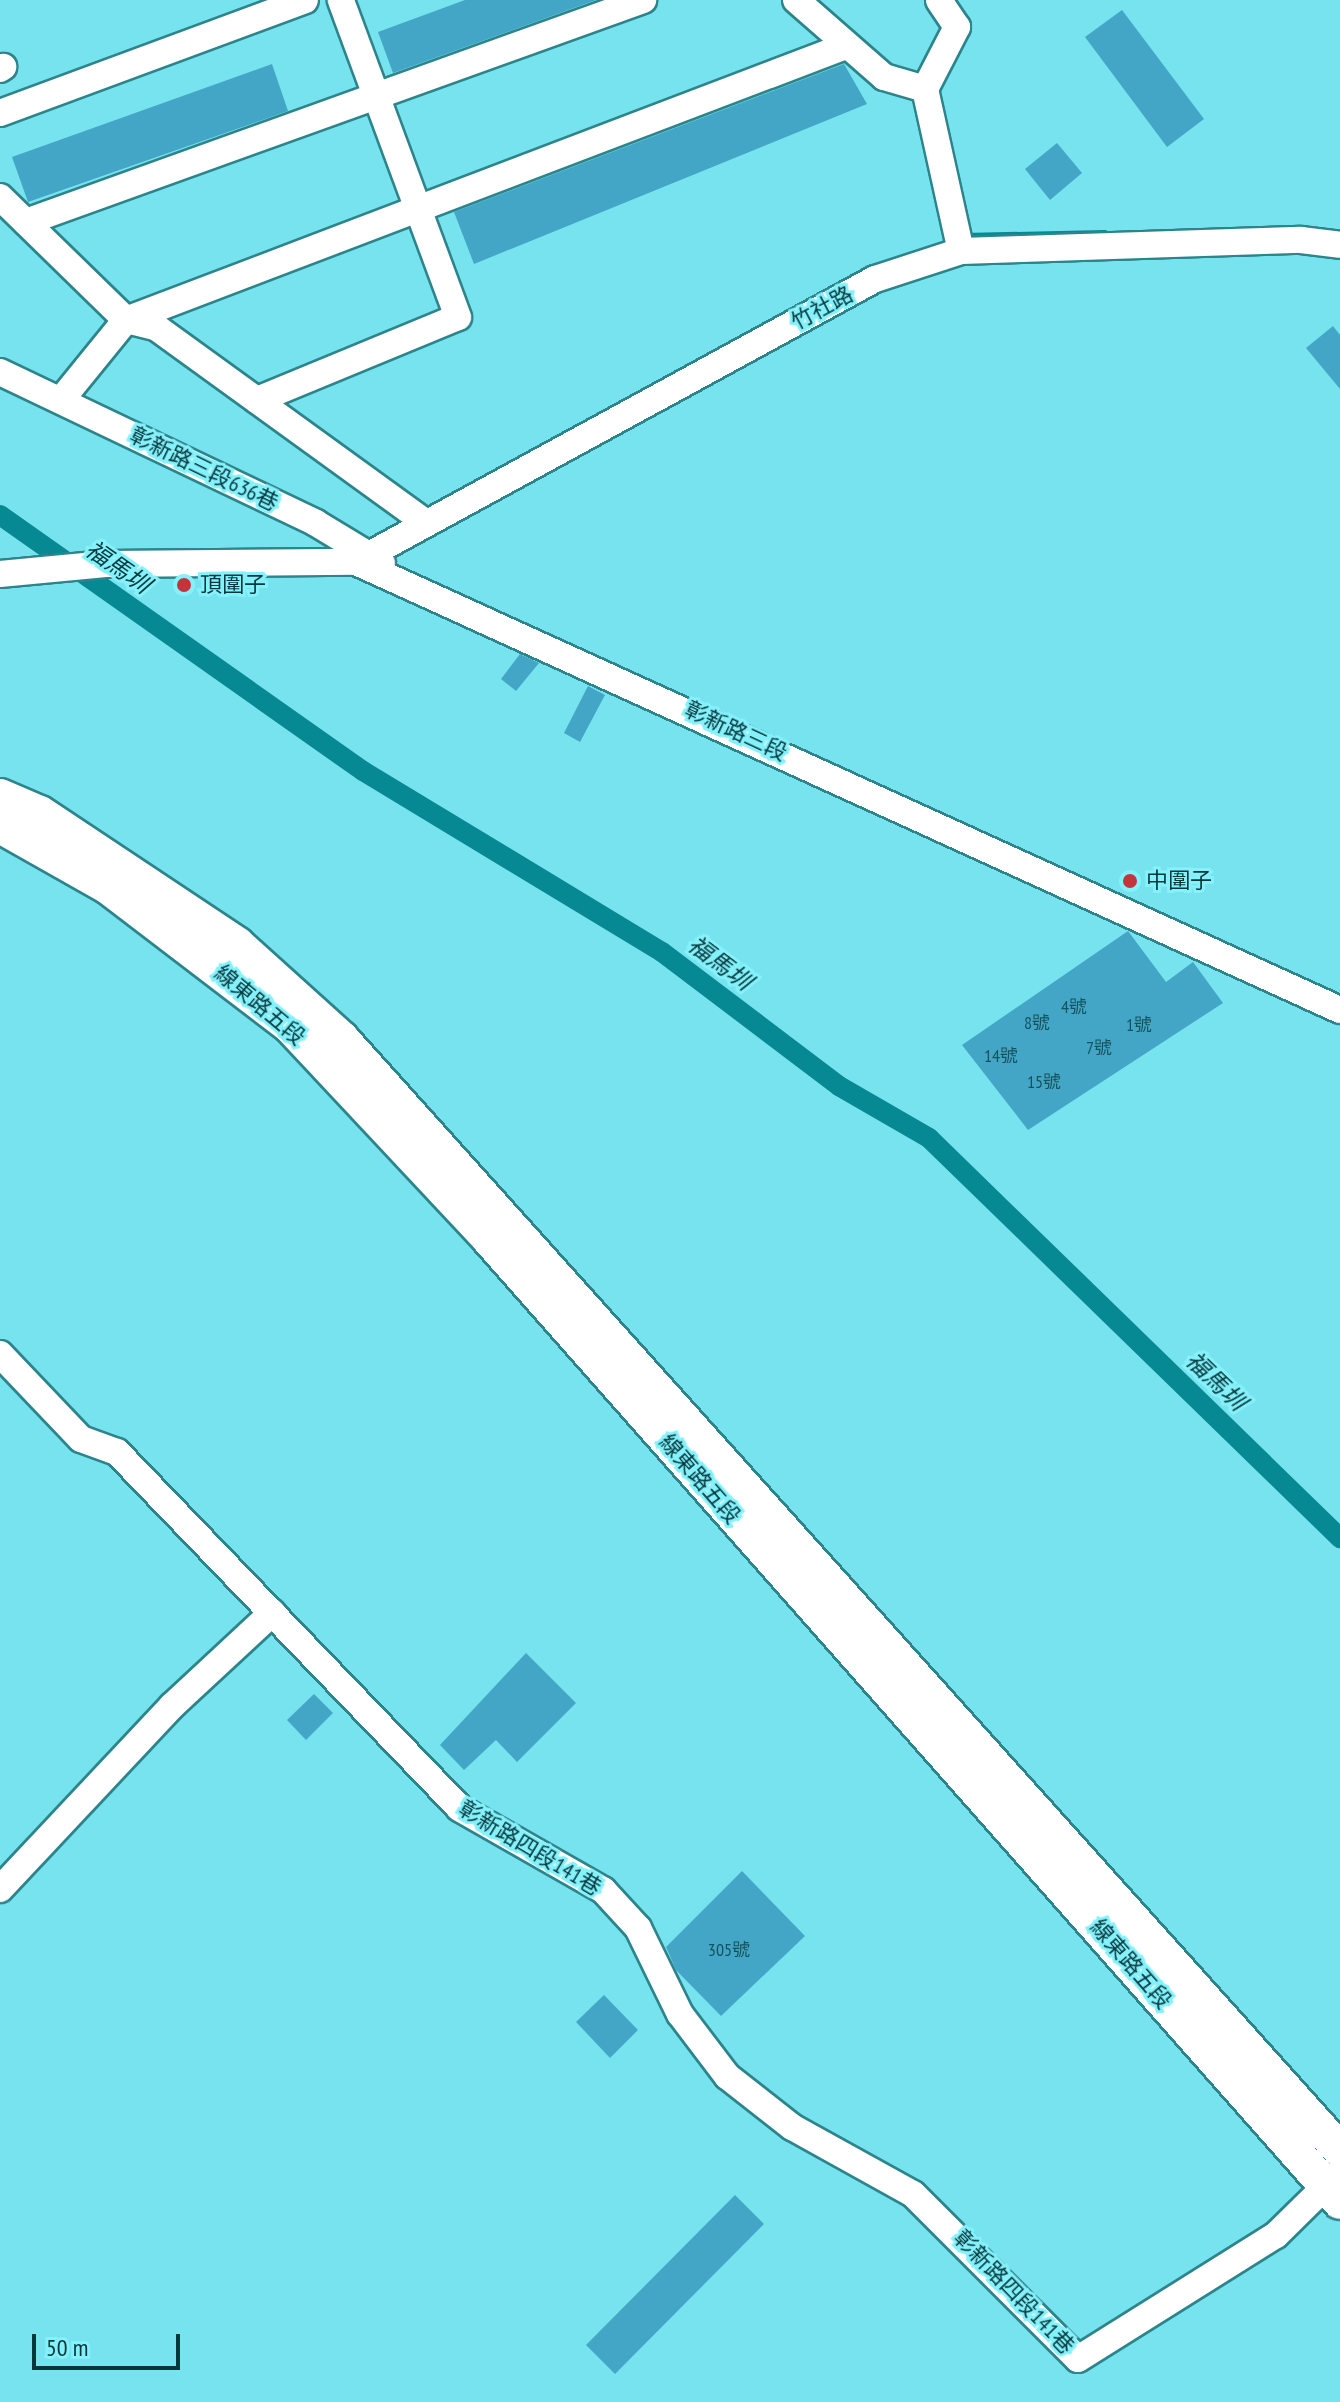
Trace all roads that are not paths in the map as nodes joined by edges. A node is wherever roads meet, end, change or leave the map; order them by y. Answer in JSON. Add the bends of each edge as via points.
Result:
{"nodes":[{"id":1,"x":305,"y":0,"type":"edge"},
{"id":2,"x":341,"y":0,"type":"edge"},
{"id":3,"x":643,"y":0,"type":"edge"},
{"id":4,"x":796,"y":0,"type":"edge"},
{"id":5,"x":939,"y":0,"type":"edge"},
{"id":6,"x":843,"y":47,"type":"junction"},
{"id":7,"x":925,"y":89,"type":"junction"},
{"id":8,"x":376,"y":94,"type":"junction"},
{"id":9,"x":0,"y":113,"type":"edge"},
{"id":10,"x":0,"y":197,"type":"edge"},
{"id":11,"x":417,"y":203,"type":"junction"},
{"id":12,"x":26,"y":222,"type":"junction"},
{"id":13,"x":1340,"y":245,"type":"edge"},
{"id":14,"x":961,"y":251,"type":"junction"},
{"id":15,"x":126,"y":320,"type":"junction"},
{"id":16,"x":0,"y":372,"type":"edge"},
{"id":17,"x":61,"y":400,"type":"junction"},
{"id":18,"x":257,"y":400,"type":"junction"},
{"id":19,"x":426,"y":523,"type":"junction"},
{"id":20,"x":364,"y":558,"type":"junction"},
{"id":21,"x":0,"y":574,"type":"edge"},
{"id":22,"x":399,"y":579,"type":"joint"},
{"id":23,"x":0,"y":796,"type":"edge"},
{"id":24,"x":0,"y":826,"type":"edge"},
{"id":25,"x":1340,"y":1010,"type":"edge"},
{"id":26,"x":0,"y":1354,"type":"edge"},
{"id":27,"x":272,"y":1613,"type":"junction"},
{"id":28,"x":0,"y":1889,"type":"edge"},
{"id":29,"x":1340,"y":2150,"type":"edge"},
{"id":30,"x":1336,"y":2188,"type":"edge"}],
"edges":[{"from":1,"to":9,"type":"street"},
{"from":2,"to":8,"type":"street"},
{"from":3,"to":8,"type":"street"},
{"from":4,"to":6,"type":"street"},
{"from":5,"to":7,"type":"street","via":[[957,27]]},
{"from":6,"to":7,"type":"street","via":[[884,77]]},
{"from":6,"to":11,"type":"street"},
{"from":7,"to":14,"type":"street"},
{"from":8,"to":11,"type":"street"},
{"from":8,"to":12,"type":"street"},
{"from":10,"to":12,"type":"street"},
{"from":11,"to":15,"type":"street"},
{"from":11,"to":18,"type":"street","via":[[458,317]]},
{"from":12,"to":15,"type":"street"},
{"from":13,"to":14,"type":"street","name":"竹社路","via":[[1301,240]]},
{"from":14,"to":19,"type":"street","name":"竹社路","via":[[875,279]]},
{"from":15,"to":17,"type":"street"},
{"from":15,"to":18,"type":"street","via":[[157,328]]},
{"from":16,"to":17,"type":"street","name":"彰新路三段636巷"},
{"from":17,"to":20,"type":"street","name":"彰新路三段636巷"},
{"from":18,"to":19,"type":"street"},
{"from":19,"to":20,"type":"street","name":"竹社路"},
{"from":20,"to":21,"type":"street","via":[[106,564]]},
{"from":20,"to":22,"type":"street","name":"彰新路三段636巷"},
{"from":22,"to":25,"type":"street","name":"彰新路三段"},
{"from":23,"to":29,"type":"main road","name":"線東路五段","via":[[40,813],[237,944],[342,1039]]},
{"from":24,"to":30,"type":"main road","name":"線東路五段","via":[[108,887],[290,1026],[499,1251]]},
{"from":26,"to":27,"type":"street","name":"彰新路四段141巷","via":[[81,1439],[117,1452]]},
{"from":27,"to":28,"type":"street","via":[[172,1706]]},
{"from":27,"to":30,"type":"street","name":"彰新路四段141巷","via":[[459,1808],[603,1890],[638,1928],[680,2014],[727,2076],[792,2127],[913,2194],[1078,2359],[1276,2235]]}]}
